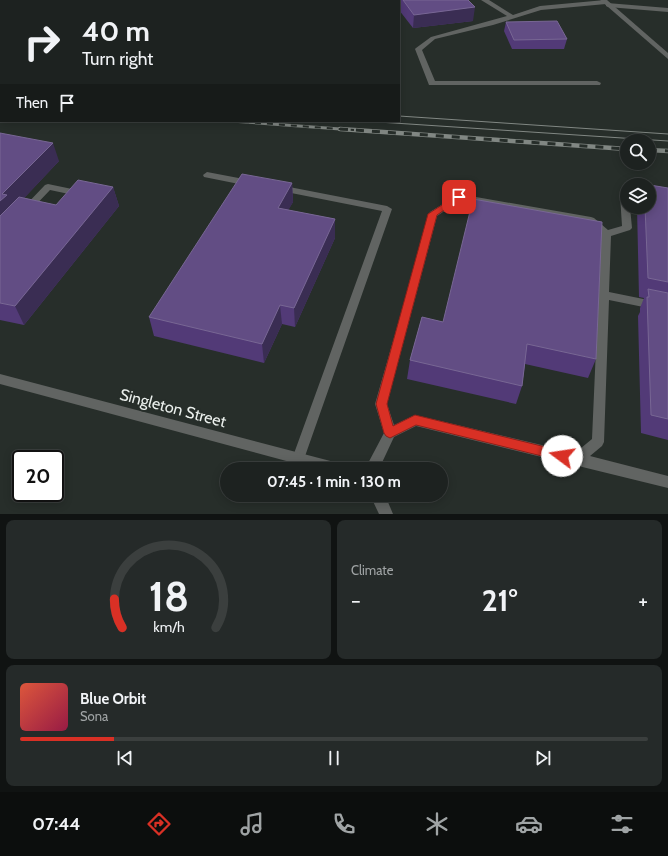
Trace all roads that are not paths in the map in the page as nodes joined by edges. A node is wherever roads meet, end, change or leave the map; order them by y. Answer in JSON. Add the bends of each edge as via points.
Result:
{"nodes":[{"id":1,"x":484,"y":0,"type":"edge"},
{"id":2,"x":605,"y":2,"type":"edge"},
{"id":3,"x":668,"y":10,"type":"edge"},
{"id":4,"x":513,"y":17,"type":"junction"},
{"id":5,"x":668,"y":57,"type":"edge"},
{"id":6,"x":597,"y":83,"type":"dead end"},
{"id":7,"x":207,"y":175,"type":"dead end"},
{"id":8,"x":69,"y":191,"type":"edge"},
{"id":9,"x":626,"y":214,"type":"edge"},
{"id":10,"x":21,"y":215,"type":"edge"},
{"id":11,"x":606,"y":234,"type":"junction"},
{"id":12,"x":603,"y":295,"type":"junction"},
{"id":13,"x":668,"y":308,"type":"edge"},
{"id":14,"x":0,"y":380,"type":"edge"},
{"id":15,"x":390,"y":433,"type":"junction"},
{"id":16,"x":298,"y":459,"type":"junction"},
{"id":17,"x":577,"y":460,"type":"junction"},
{"id":18,"x":310,"y":462,"type":"edge"},
{"id":19,"x":376,"y":462,"type":"edge"},
{"id":20,"x":668,"y":482,"type":"edge"},
{"id":21,"x":382,"y":502,"type":"edge"},
{"id":22,"x":386,"y":514,"type":"edge"}],
"edges":[{"from":1,"to":4,"type":"street"},
{"from":2,"to":3,"type":"street"},
{"from":2,"to":4,"type":"street","via":[[540,8]]},
{"from":2,"to":5,"type":"street"},
{"from":4,"to":6,"type":"street","via":[[433,38],[418,49],[432,83]]},
{"from":7,"to":16,"type":"street","via":[[387,208]]},
{"from":8,"to":10,"type":"street","via":[[48,187]]},
{"from":9,"to":11,"type":"street","via":[[627,228]]},
{"from":11,"to":12,"type":"street"},
{"from":11,"to":15,"type":"street","via":[[591,220],[459,197],[433,214],[381,404]]},
{"from":12,"to":13,"type":"street"},
{"from":12,"to":17,"type":"street","via":[[598,442]]},
{"from":14,"to":16,"type":"street","name":"Singleton Street"},
{"from":15,"to":17,"type":"street","via":[[415,420]]},
{"from":15,"to":19,"type":"street"},
{"from":16,"to":18,"type":"street","name":"Singleton Street"},
{"from":17,"to":20,"type":"street"},
{"from":21,"to":22,"type":"street"}]}
